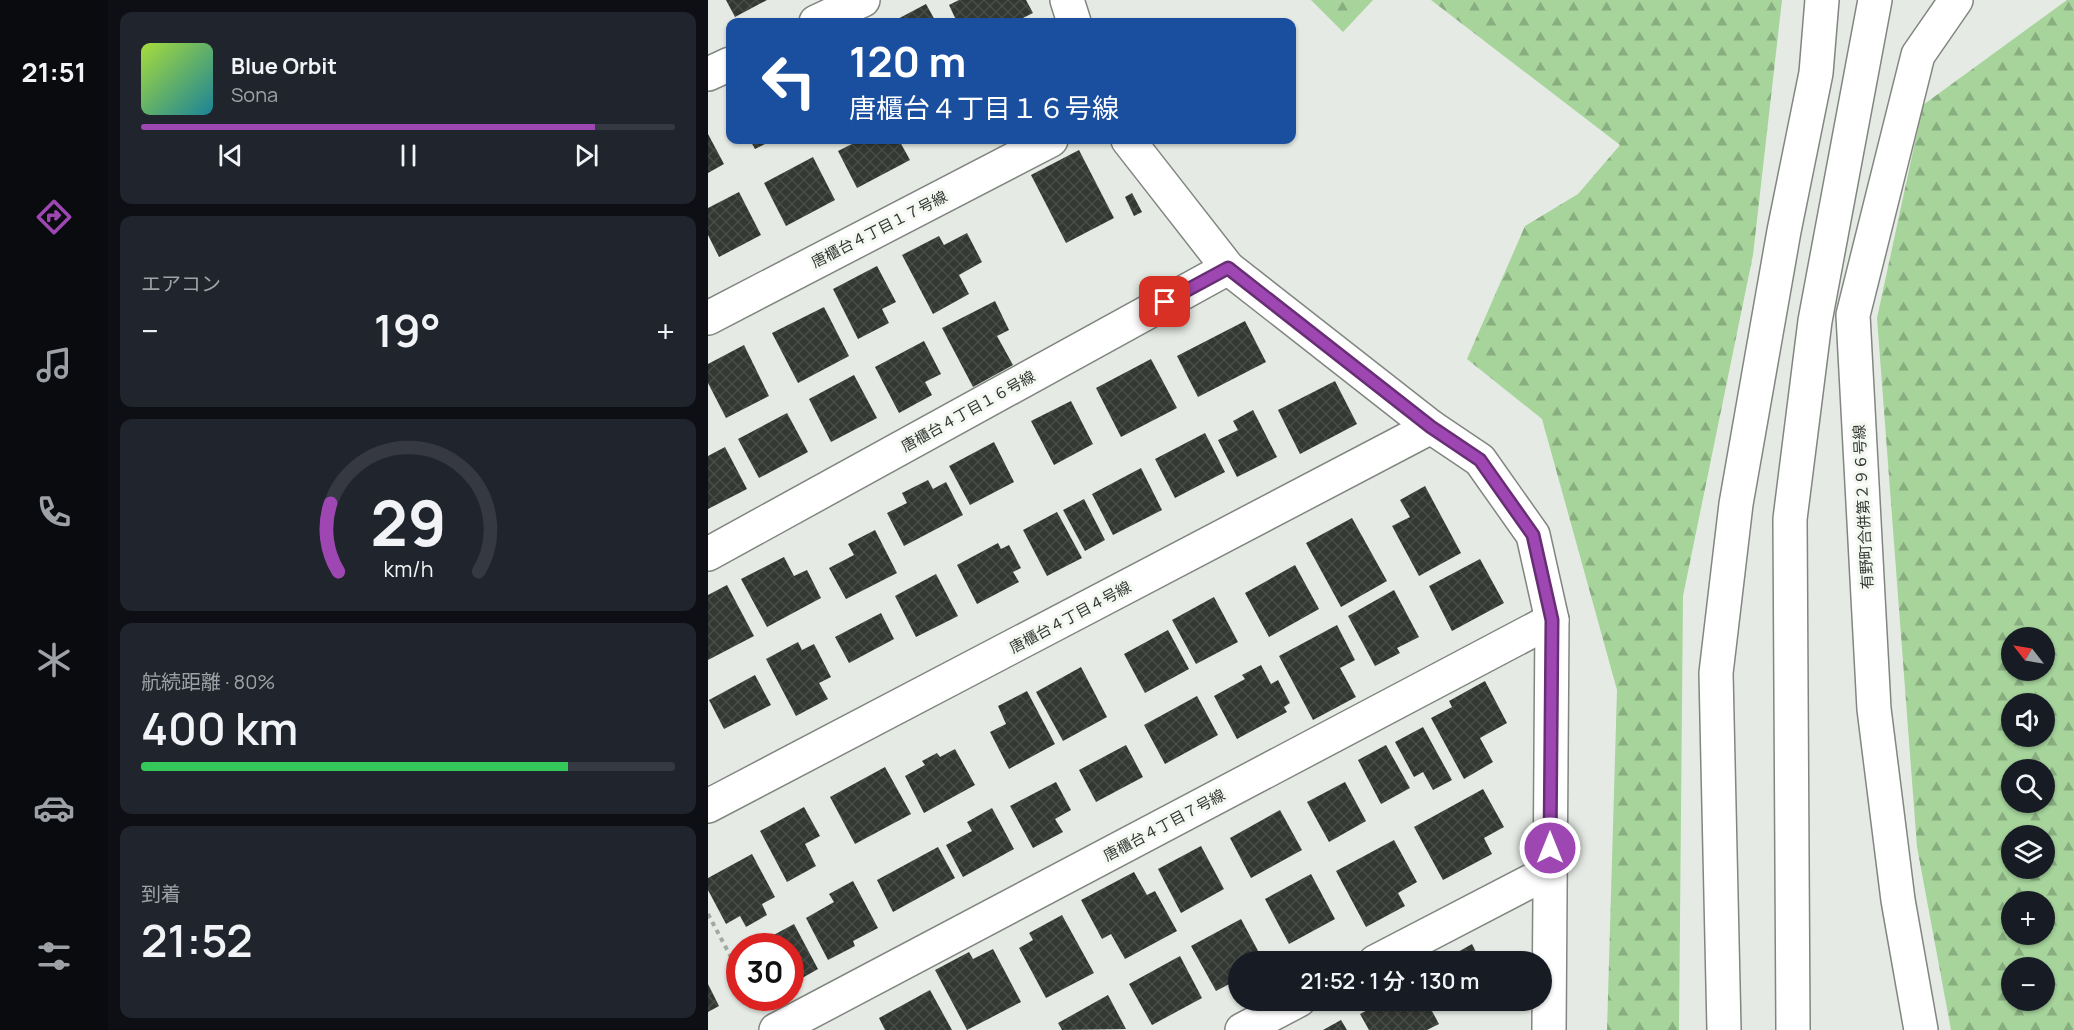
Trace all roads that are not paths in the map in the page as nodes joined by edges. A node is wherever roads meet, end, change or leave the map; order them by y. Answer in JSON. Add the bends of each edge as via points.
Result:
{"nodes":[{"id":1,"x":863,"y":0,"type":"edge"},
{"id":2,"x":1067,"y":0,"type":"edge"},
{"id":3,"x":1822,"y":0,"type":"edge"},
{"id":4,"x":1875,"y":0,"type":"edge"},
{"id":5,"x":1956,"y":0,"type":"edge"},
{"id":6,"x":825,"y":18,"type":"edge"},
{"id":7,"x":1073,"y":18,"type":"edge"},
{"id":8,"x":726,"y":65,"type":"edge"},
{"id":9,"x":708,"y":74,"type":"edge"},
{"id":10,"x":1043,"y":144,"type":"edge"},
{"id":11,"x":1131,"y":144,"type":"edge"},
{"id":12,"x":1228,"y":268,"type":"junction"},
{"id":13,"x":708,"y":318,"type":"edge"},
{"id":14,"x":1431,"y":427,"type":"junction"},
{"id":15,"x":708,"y":554,"type":"edge"},
{"id":16,"x":1552,"y":620,"type":"junction"},
{"id":17,"x":708,"y":806,"type":"edge"},
{"id":18,"x":1550,"y":871,"type":"junction"},
{"id":19,"x":1396,"y":951,"type":"edge"},
{"id":20,"x":1278,"y":1011,"type":"edge"},
{"id":21,"x":776,"y":1030,"type":"edge"},
{"id":22,"x":1242,"y":1030,"type":"edge"},
{"id":23,"x":1549,"y":1030,"type":"edge"},
{"id":24,"x":1724,"y":1030,"type":"edge"},
{"id":25,"x":1793,"y":1030,"type":"edge"},
{"id":26,"x":1921,"y":1030,"type":"edge"}],
"edges":[{"from":1,"to":6,"type":"main road"},
{"from":2,"to":7,"type":"main road"},
{"from":3,"to":24,"type":"main road","via":[[1816,73],[1736,504],[1716,673]]},
{"from":4,"to":25,"type":"main road","via":[[1815,321],[1790,519]]},
{"from":5,"to":26,"type":"main road","name":"有野町合併第２９６号線","via":[[1918,55],[1853,315],[1874,710],[1898,900]]},
{"from":8,"to":9,"type":"main road"},
{"from":10,"to":13,"type":"main road","name":"唐櫃台４丁目１７号線"},
{"from":11,"to":12,"type":"main road"},
{"from":12,"to":14,"type":"main road"},
{"from":12,"to":15,"type":"main road","name":"唐櫃台４丁目１６号線"},
{"from":14,"to":16,"type":"main road","via":[[1480,460],[1533,535]]},
{"from":14,"to":17,"type":"main road","name":"唐櫃台４丁目４号線"},
{"from":16,"to":18,"type":"main road"},
{"from":16,"to":21,"type":"main road","name":"唐櫃台４丁目７号線"},
{"from":18,"to":19,"type":"main road"},
{"from":18,"to":23,"type":"main road"},
{"from":20,"to":22,"type":"main road"}]}
